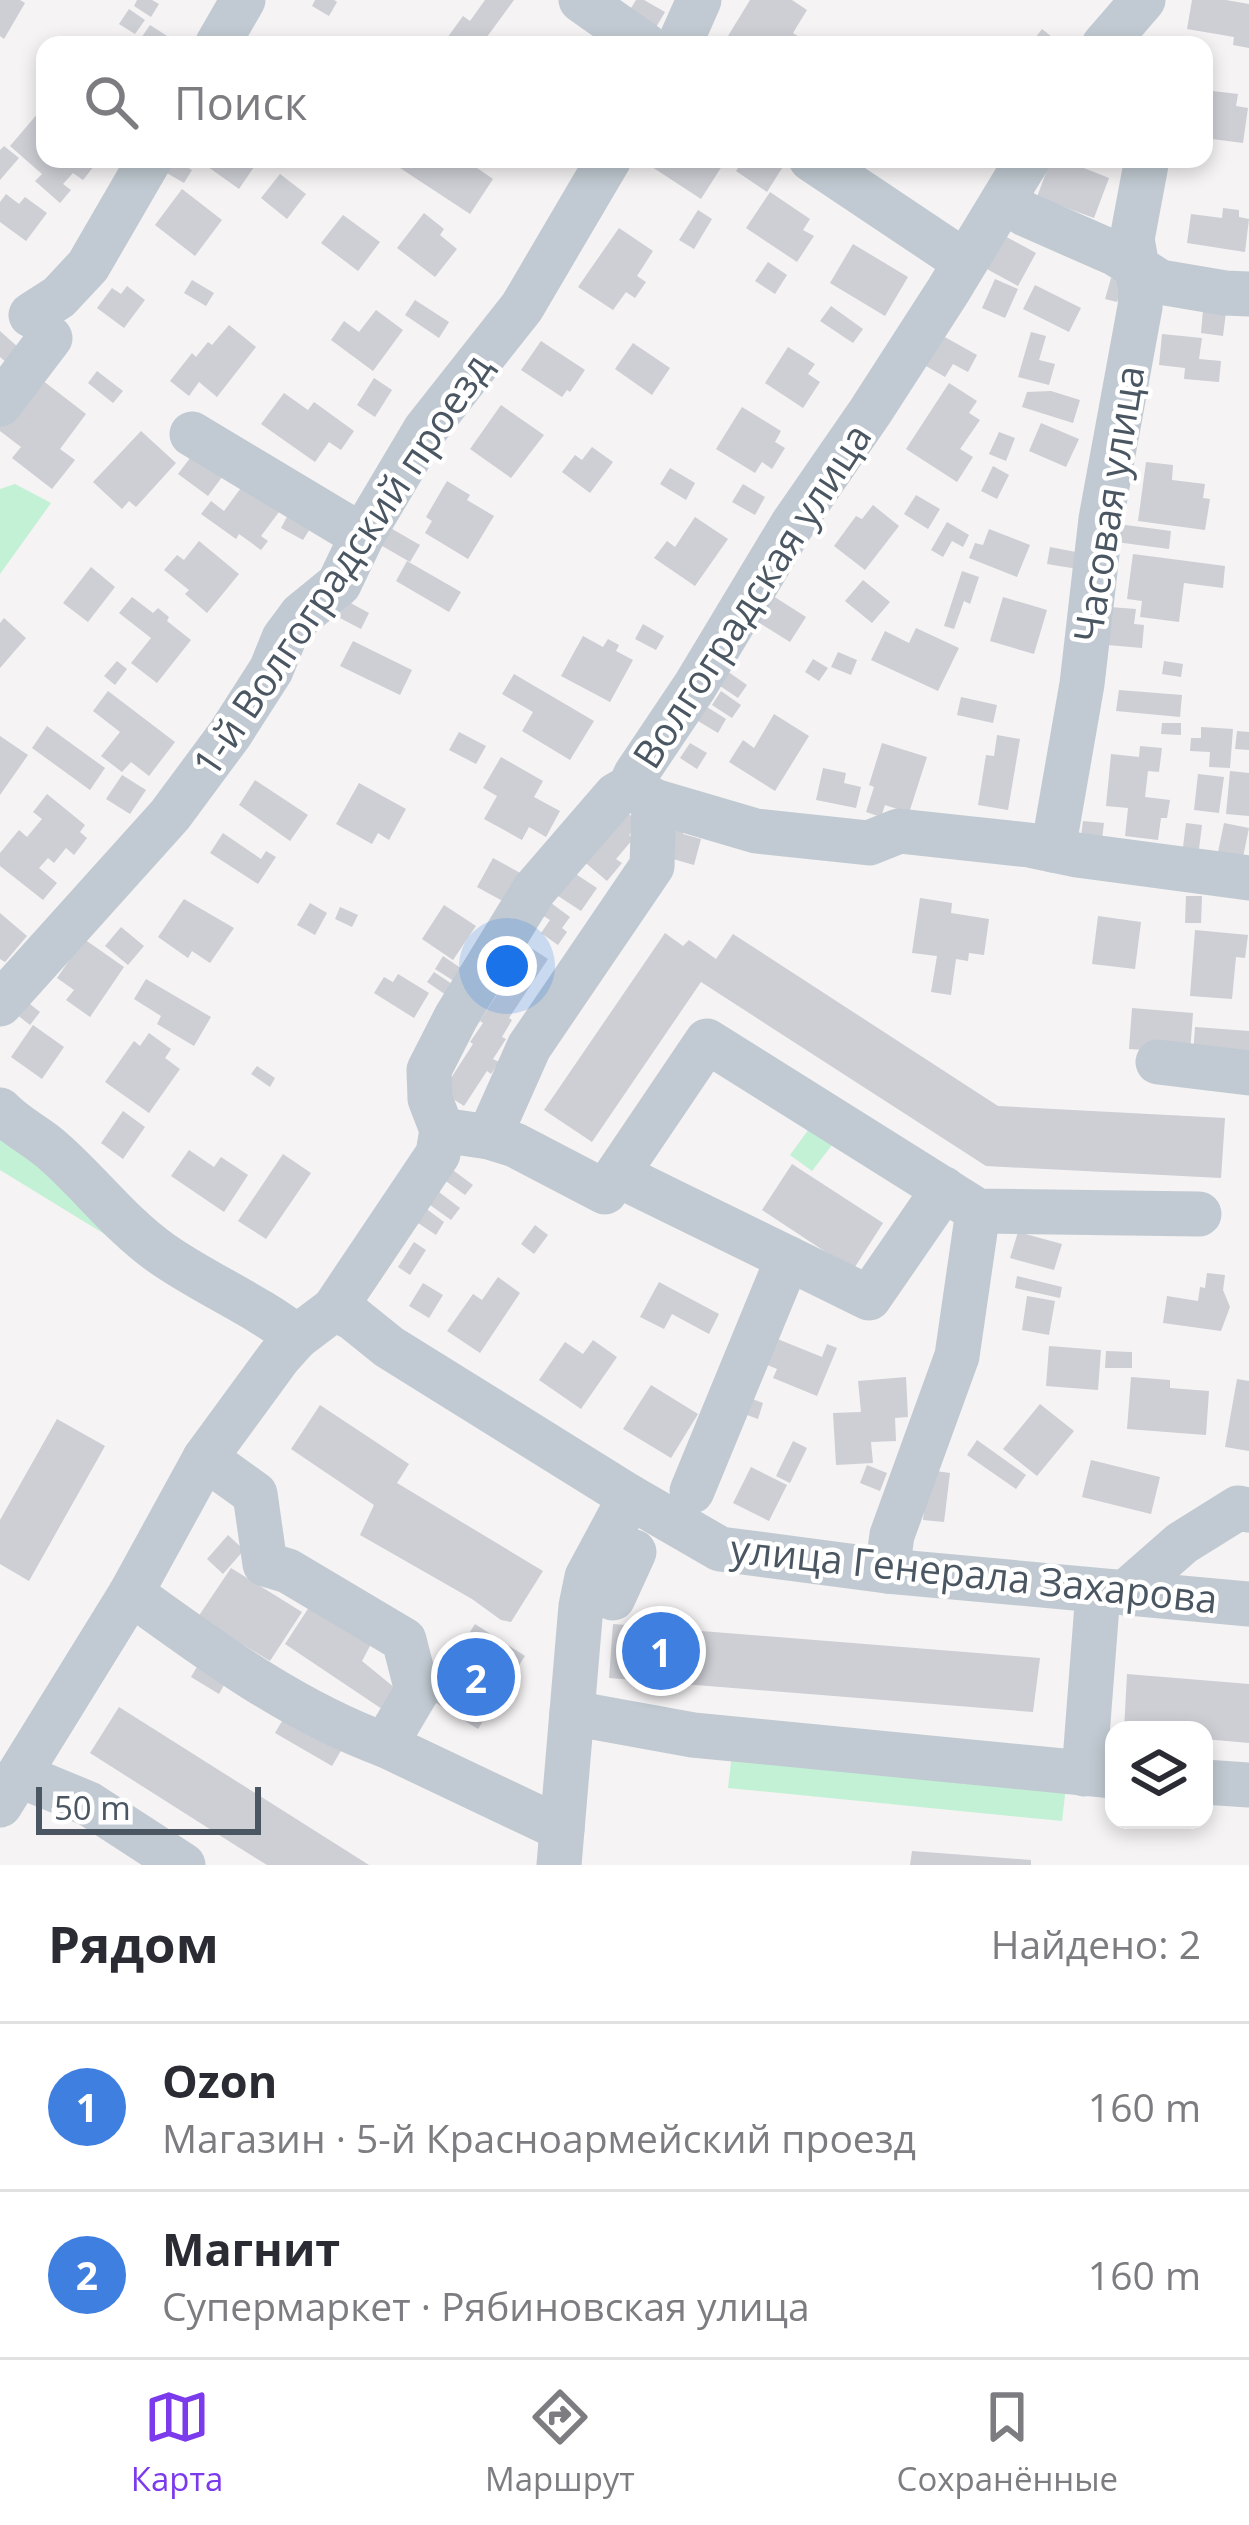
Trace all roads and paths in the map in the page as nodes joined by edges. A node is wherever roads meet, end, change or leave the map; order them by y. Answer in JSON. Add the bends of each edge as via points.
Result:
{"nodes":[{"id":1,"x":243,"y":0,"type":"edge"},
{"id":2,"x":581,"y":0,"type":"edge"},
{"id":3,"x":699,"y":0,"type":"edge"},
{"id":4,"x":222,"y":36,"type":"edge"},
{"id":5,"x":632,"y":36,"type":"edge"},
{"id":6,"x":684,"y":36,"type":"edge"},
{"id":7,"x":145,"y":168,"type":"edge"},
{"id":8,"x":604,"y":168,"type":"edge"},
{"id":9,"x":824,"y":168,"type":"edge"},
{"id":10,"x":1023,"y":168,"type":"edge"},
{"id":11,"x":1145,"y":168,"type":"edge"},
{"id":12,"x":1003,"y":201,"type":"junction"},
{"id":13,"x":965,"y":262,"type":"junction"},
{"id":14,"x":1138,"y":269,"type":"junction"},
{"id":15,"x":1249,"y":294,"type":"edge"},
{"id":16,"x":40,"y":332,"type":"edge"},
{"id":17,"x":0,"y":404,"type":"edge"},
{"id":18,"x":192,"y":434,"type":"dead end"},
{"id":19,"x":362,"y":536,"type":"junction"},
{"id":20,"x":642,"y":794,"type":"junction"},
{"id":21,"x":1053,"y":850,"type":"junction"},
{"id":22,"x":1249,"y":878,"type":"edge"},
{"id":23,"x":0,"y":1004,"type":"edge"},
{"id":24,"x":1158,"y":1062,"type":"dead end"},
{"id":25,"x":1249,"y":1073,"type":"edge"},
{"id":26,"x":0,"y":1110,"type":"edge"},
{"id":27,"x":442,"y":1130,"type":"junction"},
{"id":28,"x":489,"y":1137,"type":"junction"},
{"id":29,"x":618,"y":1175,"type":"junction"},
{"id":30,"x":961,"y":1200,"type":"junction"},
{"id":31,"x":1199,"y":1214,"type":"dead end"},
{"id":32,"x":788,"y":1258,"type":"junction"},
{"id":33,"x":334,"y":1309,"type":"junction"},
{"id":34,"x":297,"y":1337,"type":"junction"},
{"id":35,"x":205,"y":1458,"type":"junction"},
{"id":36,"x":692,"y":1491,"type":"dead end"},
{"id":37,"x":630,"y":1497,"type":"junction"},
{"id":38,"x":1249,"y":1510,"type":"edge"},
{"id":39,"x":634,"y":1552,"type":"dead end"},
{"id":40,"x":887,"y":1571,"type":"junction"},
{"id":41,"x":131,"y":1593,"type":"junction"},
{"id":42,"x":1112,"y":1593,"type":"junction"},
{"id":43,"x":614,"y":1598,"type":"dead end"},
{"id":44,"x":1249,"y":1604,"type":"edge"},
{"id":45,"x":572,"y":1713,"type":"junction"},
{"id":46,"x":385,"y":1745,"type":"junction"},
{"id":47,"x":1099,"y":1775,"type":"edge"},
{"id":48,"x":1213,"y":1783,"type":"edge"},
{"id":49,"x":1249,"y":1785,"type":"edge"},
{"id":50,"x":9,"y":1790,"type":"edge"},
{"id":51,"x":560,"y":1847,"type":"edge"},
{"id":52,"x":183,"y":1865,"type":"edge"}],
"edges":[{"from":1,"to":4,"type":"street"},
{"from":2,"to":5,"type":"street"},
{"from":3,"to":6,"type":"street"},
{"from":7,"to":16,"type":"street"},
{"from":8,"to":19,"type":"street","name":"1-й Волгоградский проезд","via":[[522,307],[425,430]]},
{"from":9,"to":13,"type":"street"},
{"from":10,"to":12,"type":"street","name":"Волгоградская улица"},
{"from":11,"to":14,"type":"street","name":"Часовая улица","via":[[1132,239]]},
{"from":12,"to":13,"type":"street","name":"Волгоградская улица"},
{"from":12,"to":14,"type":"street"},
{"from":13,"to":20,"type":"street","name":"Волгоградская улица","via":[[636,774]]},
{"from":14,"to":15,"type":"street","via":[[1160,283]]},
{"from":14,"to":21,"type":"street","name":"Часовая улица","via":[[1140,307]]},
{"from":16,"to":17,"type":"street"},
{"from":18,"to":19,"type":"street"},
{"from":19,"to":23,"type":"street","name":"1-й Волгоградский проезд","via":[[339,584],[301,614],[272,670],[170,815]]},
{"from":20,"to":21,"type":"street","via":[[756,831],[869,843],[899,831]]},
{"from":20,"to":27,"type":"street","name":"Волгоградская улица","via":[[616,795],[535,890],[456,1017],[429,1070]]},
{"from":20,"to":28,"type":"street","via":[[652,866],[529,1047]]},
{"from":21,"to":22,"type":"street"},
{"from":24,"to":25,"type":"street"},
{"from":26,"to":34,"type":"street","via":[[50,1147],[126,1226]]},
{"from":27,"to":28,"type":"street"},
{"from":27,"to":33,"type":"street","via":[[438,1154]]},
{"from":28,"to":29,"type":"street","via":[[605,1192]]},
{"from":29,"to":30,"type":"street","via":[[706,1041]]},
{"from":29,"to":32,"type":"street"},
{"from":30,"to":31,"type":"street"},
{"from":30,"to":32,"type":"street","via":[[869,1298]]},
{"from":30,"to":40,"type":"street","via":[[957,1356],[892,1535]]},
{"from":32,"to":36,"type":"street"},
{"from":33,"to":34,"type":"street"},
{"from":33,"to":37,"type":"street","name":"улица Генерала Захарова"},
{"from":34,"to":35,"type":"street"},
{"from":35,"to":41,"type":"street"},
{"from":35,"to":46,"type":"street","via":[[255,1494],[265,1564],[404,1640],[417,1691]]},
{"from":37,"to":40,"type":"street","name":"улица Генерала Захарова","via":[[720,1549]]},
{"from":37,"to":45,"type":"street","via":[[587,1577]]},
{"from":38,"to":42,"type":"street","via":[[1238,1508]]},
{"from":39,"to":43,"type":"street"},
{"from":40,"to":42,"type":"street","name":"улица Генерала Захарова"},
{"from":41,"to":46,"type":"street","via":[[336,1727]]},
{"from":41,"to":50,"type":"street"},
{"from":42,"to":44,"type":"street","name":"улица Генерала Захарова"},
{"from":42,"to":47,"type":"street"},
{"from":45,"to":47,"type":"street","via":[[693,1735]]},
{"from":45,"to":51,"type":"street"},
{"from":46,"to":51,"type":"street"},
{"from":48,"to":49,"type":"street"},
{"from":50,"to":52,"type":"street","via":[[89,1804]]}]}
